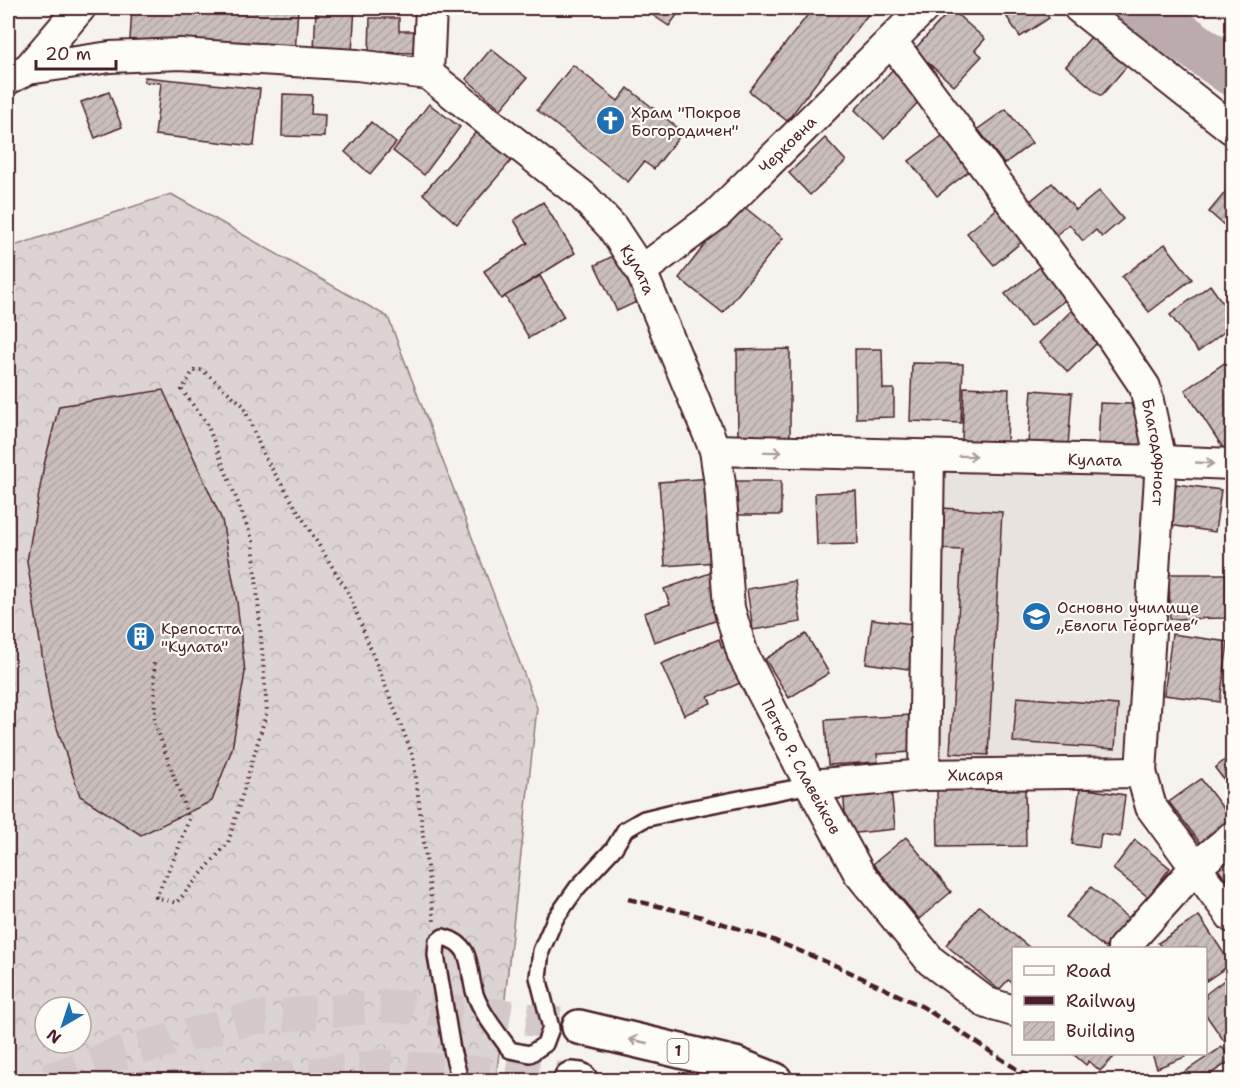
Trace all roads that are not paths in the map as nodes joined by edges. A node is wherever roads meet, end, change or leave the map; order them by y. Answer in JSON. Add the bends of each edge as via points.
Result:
{"nodes":[{"id":1,"x":80,"y":8,"type":"edge"},
{"id":2,"x":431,"y":8,"type":"edge"},
{"id":3,"x":924,"y":8,"type":"edge"},
{"id":4,"x":1079,"y":8,"type":"edge"},
{"id":5,"x":892,"y":42,"type":"junction"},
{"id":6,"x":18,"y":74,"type":"edge"},
{"id":7,"x":428,"y":74,"type":"junction"},
{"id":8,"x":1233,"y":129,"type":"edge"},
{"id":9,"x":641,"y":271,"type":"junction"},
{"id":10,"x":715,"y":450,"type":"junction"},
{"id":11,"x":929,"y":455,"type":"junction"},
{"id":12,"x":1161,"y":461,"type":"junction"},
{"id":13,"x":1233,"y":464,"type":"edge"},
{"id":14,"x":1141,"y":772,"type":"junction"},
{"id":15,"x":924,"y":775,"type":"junction"},
{"id":16,"x":811,"y":785,"type":"junction"},
{"id":17,"x":1233,"y":837,"type":"edge"},
{"id":18,"x":1196,"y":867,"type":"junction"},
{"id":19,"x":1233,"y":917,"type":"edge"},
{"id":20,"x":1124,"y":947,"type":"edge"},
{"id":21,"x":1012,"y":1010,"type":"edge"},
{"id":22,"x":579,"y":1027,"type":"tunnel mouth"},
{"id":23,"x":460,"y":1080,"type":"edge"},
{"id":24,"x":775,"y":1080,"type":"edge"}],
"edges":[{"from":1,"to":6,"type":"street"},
{"from":2,"to":7,"type":"street"},
{"from":3,"to":5,"type":"street","name":"Черковна"},
{"from":4,"to":8,"type":"street"},
{"from":5,"to":9,"type":"street","name":"Черковна","via":[[716,215]]},
{"from":5,"to":12,"type":"street","name":"Благодарност","via":[[1106,329],[1144,387]]},
{"from":6,"to":7,"type":"street","via":[[110,57],[180,54]]},
{"from":7,"to":9,"type":"street","name":"Кулата","via":[[583,196],[612,227]]},
{"from":9,"to":10,"type":"street","name":"Кулата"},
{"from":10,"to":11,"type":"street","name":"Кулата","one_way":true},
{"from":10,"to":16,"type":"street","name":"Петко Р. Славейков","via":[[729,608],[743,655]]},
{"from":11,"to":12,"type":"street","name":"Кулата","one_way":true},
{"from":11,"to":15,"type":"street"},
{"from":12,"to":13,"type":"street","name":"Кулата","one_way":true},
{"from":12,"to":14,"type":"street","name":"Благодарност"},
{"from":14,"to":15,"type":"street","name":"Хисаря"},
{"from":14,"to":18,"type":"street","name":"Благодарност","via":[[1151,807]]},
{"from":15,"to":16,"type":"street","name":"Хисаря"},
{"from":16,"to":21,"type":"street","name":"Петко Р. Славейков","via":[[859,873],[931,961],[987,1003]]},
{"from":16,"to":23,"type":"lane","via":[[644,819],[625,830],[555,919],[541,951],[538,977],[551,1028],[545,1044],[530,1054],[510,1050],[488,1019],[475,994],[468,956],[453,939],[443,937],[437,942],[436,955]]},
{"from":17,"to":18,"type":"street"},
{"from":18,"to":19,"type":"street","name":"Благодарност"},
{"from":18,"to":20,"type":"street"},
{"from":24,"to":22,"type":"main road","number":"1","one_way":true,"via":[[735,1064]]}]}
